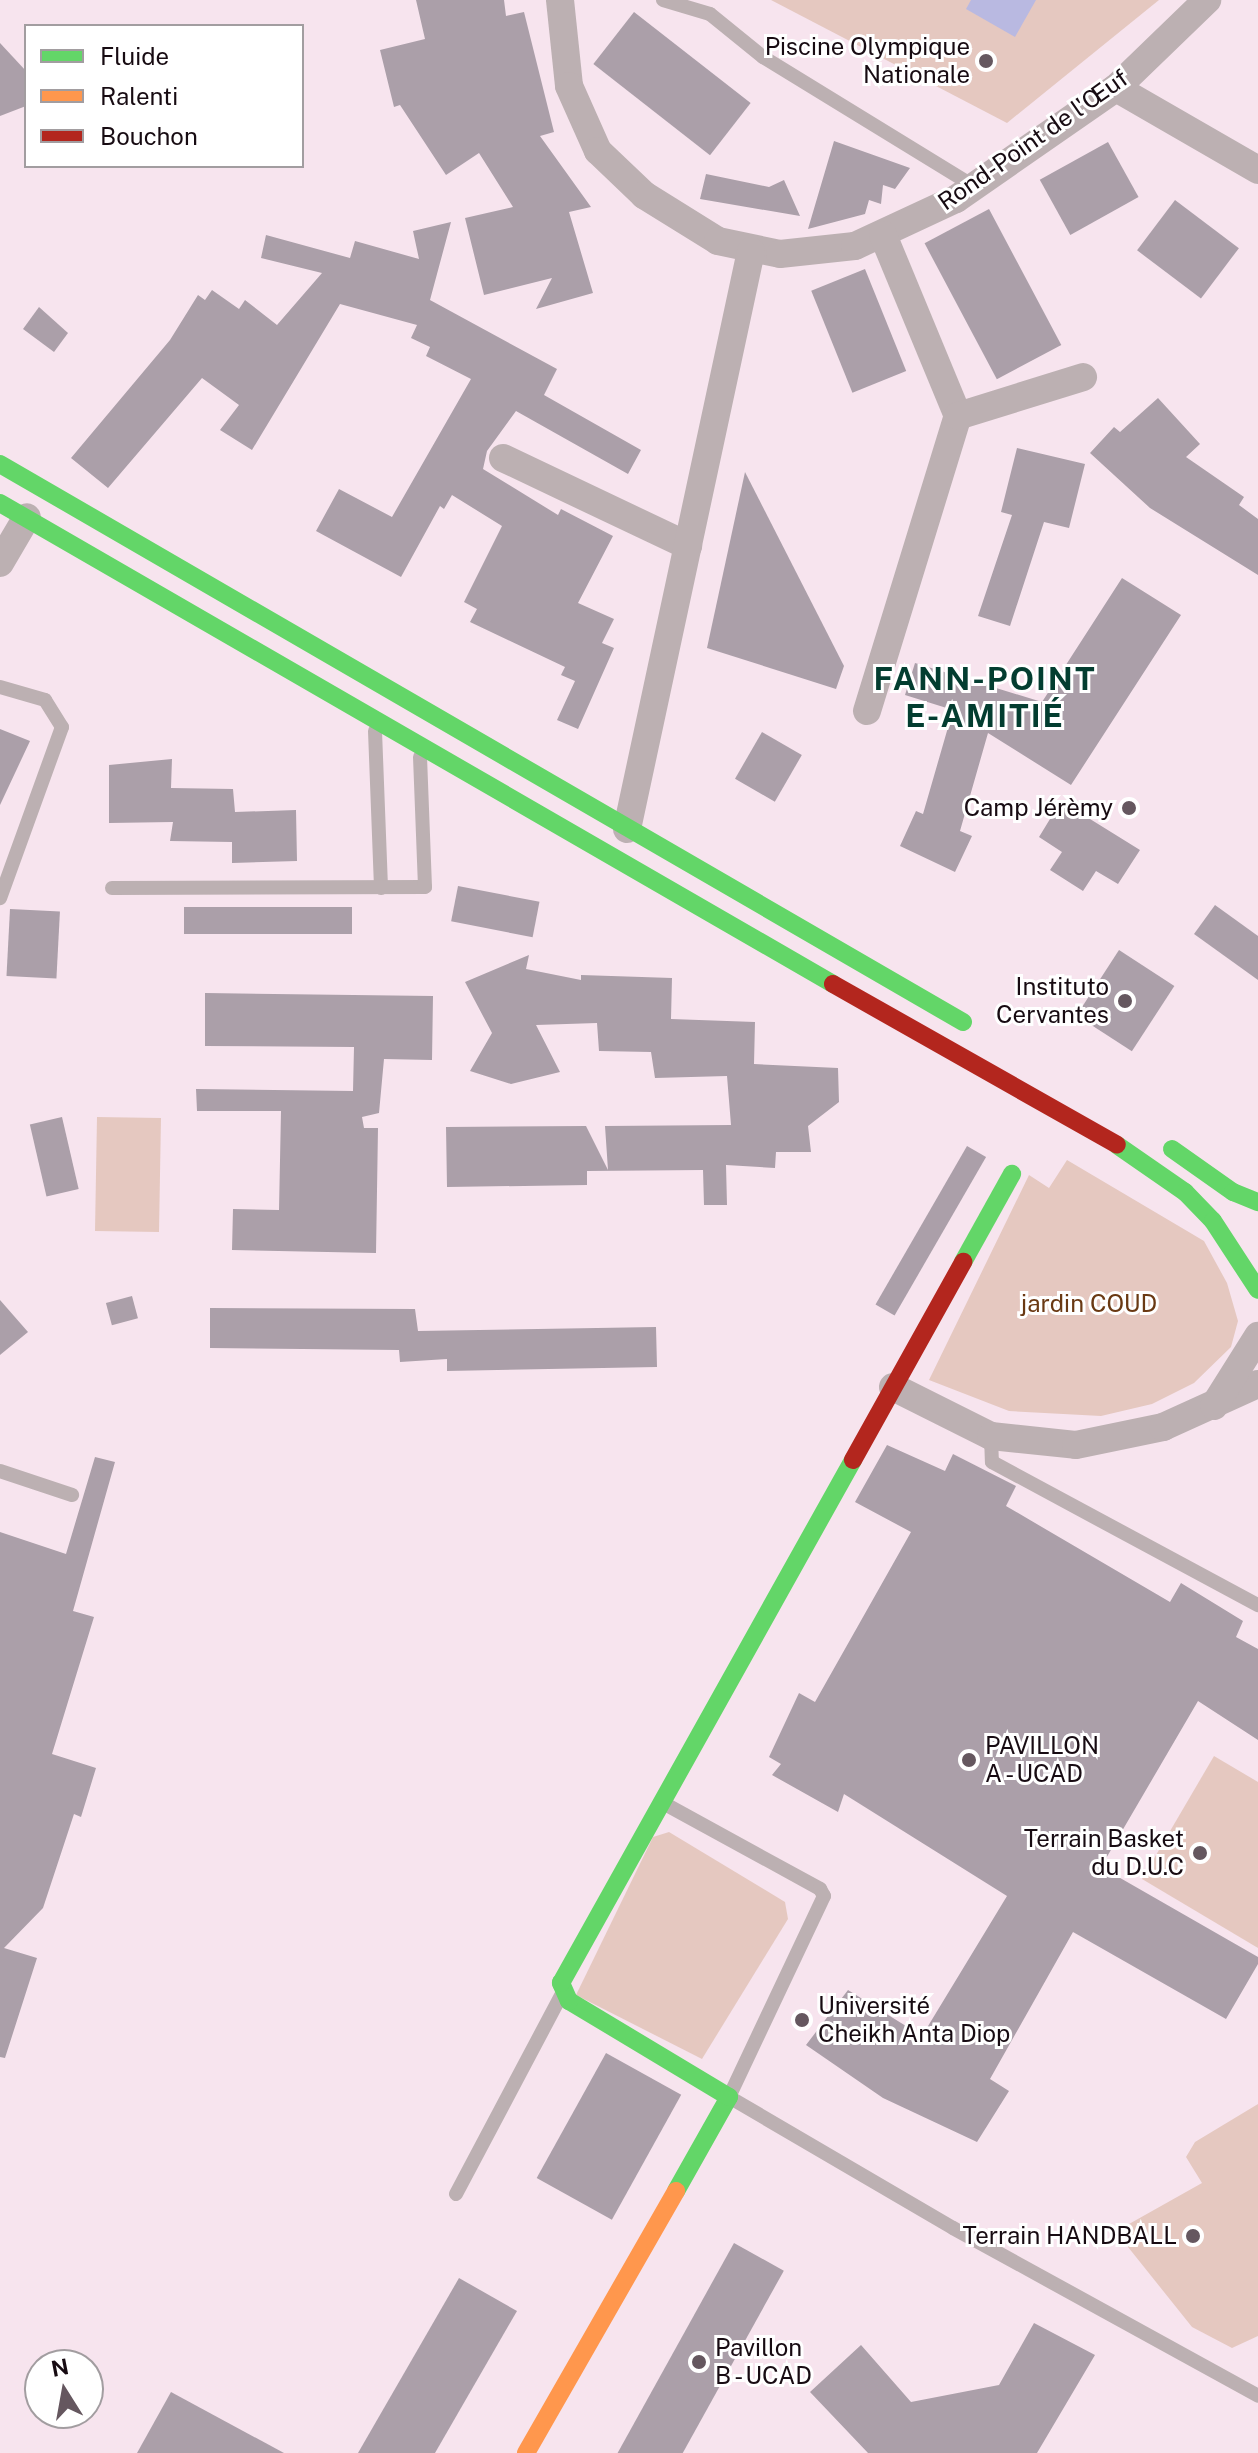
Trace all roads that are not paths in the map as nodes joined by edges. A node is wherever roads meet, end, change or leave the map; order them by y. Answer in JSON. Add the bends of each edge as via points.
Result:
{"nodes":[{"id":1,"x":560,"y":0,"type":"edge"},
{"id":2,"x":663,"y":0,"type":"edge"},
{"id":3,"x":1207,"y":0,"type":"edge"},
{"id":4,"x":1116,"y":88,"type":"junction"},
{"id":5,"x":1258,"y":170,"type":"edge"},
{"id":6,"x":975,"y":187,"type":"junction"},
{"id":7,"x":883,"y":235,"type":"junction"},
{"id":8,"x":751,"y":251,"type":"junction"},
{"id":9,"x":1083,"y":377,"type":"dead end"},
{"id":10,"x":958,"y":416,"type":"junction"},
{"id":11,"x":503,"y":458,"type":"dead end"},
{"id":12,"x":0,"y":464,"type":"edge"},
{"id":13,"x":0,"y":503,"type":"edge"},
{"id":14,"x":27,"y":517,"type":"junction"},
{"id":15,"x":688,"y":546,"type":"junction"},
{"id":16,"x":0,"y":563,"type":"edge"},
{"id":17,"x":0,"y":687,"type":"edge"},
{"id":18,"x":867,"y":711,"type":"dead end"},
{"id":19,"x":374,"y":718,"type":"junction"},
{"id":20,"x":419,"y":749,"type":"junction"},
{"id":21,"x":627,"y":829,"type":"junction"},
{"id":22,"x":112,"y":888,"type":"dead end"},
{"id":23,"x":381,"y":888,"type":"junction"},
{"id":24,"x":0,"y":898,"type":"edge"},
{"id":25,"x":983,"y":1034,"type":"dead end"},
{"id":26,"x":1157,"y":1138,"type":"dead end"},
{"id":27,"x":1012,"y":1174,"type":"dead end"},
{"id":28,"x":1258,"y":1202,"type":"edge"},
{"id":29,"x":1258,"y":1290,"type":"edge"},
{"id":30,"x":1258,"y":1336,"type":"edge"},
{"id":31,"x":1258,"y":1384,"type":"edge"},
{"id":32,"x":893,"y":1387,"type":"junction"},
{"id":33,"x":1213,"y":1408,"type":"junction"},
{"id":34,"x":991,"y":1436,"type":"junction"},
{"id":35,"x":0,"y":1471,"type":"edge"},
{"id":36,"x":72,"y":1495,"type":"dead end"},
{"id":37,"x":1258,"y":1605,"type":"edge"},
{"id":38,"x":661,"y":1801,"type":"junction"},
{"id":39,"x":563,"y":1991,"type":"junction"},
{"id":40,"x":729,"y":2097,"type":"junction"},
{"id":41,"x":456,"y":2194,"type":"dead end"},
{"id":42,"x":1258,"y":2396,"type":"edge"},
{"id":43,"x":526,"y":2453,"type":"edge"}],
"edges":[{"from":1,"to":8,"type":"street","name":"Rond-Point de l'Œuf","via":[[569,86],[598,151],[644,195],[718,241]]},
{"from":2,"to":6,"type":"lane","via":[[710,14],[763,57]]},
{"from":3,"to":4,"type":"street","name":"Rond-Point de l'Œuf"},
{"from":4,"to":5,"type":"street"},
{"from":4,"to":6,"type":"street","name":"Rond-Point de l'Œuf"},
{"from":6,"to":7,"type":"street","name":"Rond-Point de l'Œuf"},
{"from":7,"to":8,"type":"street","name":"Rond-Point de l'Œuf","via":[[826,251]]},
{"from":7,"to":10,"type":"street"},
{"from":8,"to":15,"type":"street"},
{"from":9,"to":10,"type":"street"},
{"from":10,"to":18,"type":"street"},
{"from":11,"to":15,"type":"street"},
{"from":12,"to":21,"type":"main road"},
{"from":13,"to":14,"type":"main road"},
{"from":14,"to":16,"type":"street"},
{"from":14,"to":19,"type":"main road"},
{"from":15,"to":21,"type":"street"},
{"from":17,"to":24,"type":"lane","via":[[45,700],[62,727]]},
{"from":19,"to":20,"type":"main road"},
{"from":19,"to":23,"type":"lane"},
{"from":20,"to":23,"type":"lane","via":[[425,887]]},
{"from":20,"to":29,"type":"main road","via":[[1132,1153],[1185,1192],[1213,1221]]},
{"from":21,"to":25,"type":"main road"},
{"from":22,"to":23,"type":"lane"},
{"from":26,"to":28,"type":"main road","via":[[1233,1192]]},
{"from":27,"to":32,"type":"main road"},
{"from":30,"to":33,"type":"street"},
{"from":31,"to":33,"type":"street"},
{"from":32,"to":34,"type":"street"},
{"from":32,"to":38,"type":"main road"},
{"from":33,"to":34,"type":"street","via":[[1136,1435],[1088,1444],[1035,1444]]},
{"from":34,"to":37,"type":"lane","via":[[992,1462]]},
{"from":35,"to":36,"type":"lane"},
{"from":38,"to":39,"type":"main road","via":[[561,1983]]},
{"from":38,"to":40,"type":"lane","via":[[820,1889],[824,1896]]},
{"from":39,"to":40,"type":"main road","via":[[569,2001]]},
{"from":39,"to":41,"type":"lane"},
{"from":40,"to":42,"type":"lane"},
{"from":40,"to":43,"type":"main road"}]}
